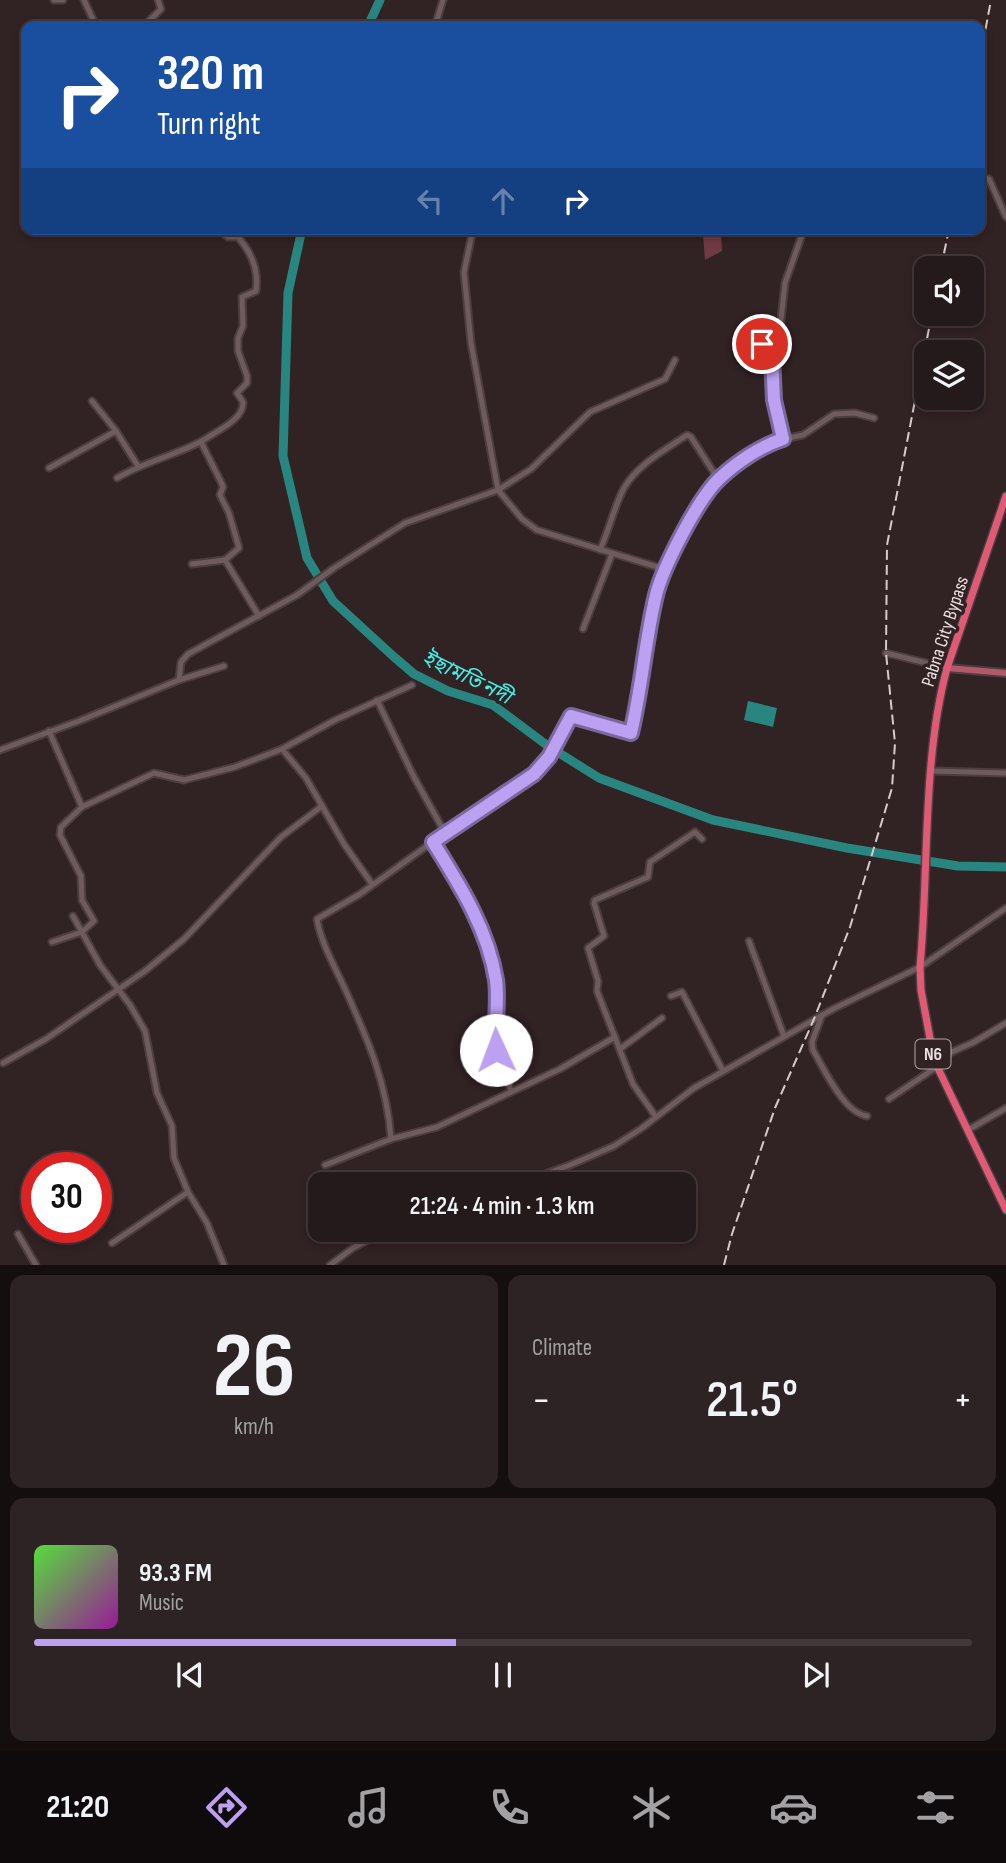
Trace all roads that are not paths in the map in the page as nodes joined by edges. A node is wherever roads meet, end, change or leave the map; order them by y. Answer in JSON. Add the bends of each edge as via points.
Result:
{"nodes":[{"id":1,"x":54,"y":0,"type":"edge"},
{"id":2,"x":63,"y":0,"type":"edge"},
{"id":3,"x":84,"y":0,"type":"edge"},
{"id":4,"x":158,"y":0,"type":"edge"},
{"id":5,"x":443,"y":0,"type":"edge"},
{"id":6,"x":94,"y":21,"type":"edge"},
{"id":7,"x":149,"y":21,"type":"edge"},
{"id":8,"x":437,"y":21,"type":"edge"},
{"id":9,"x":985,"y":178,"type":"edge"},
{"id":10,"x":1006,"y":217,"type":"edge"},
{"id":11,"x":226,"y":235,"type":"edge"},
{"id":12,"x":472,"y":235,"type":"edge"},
{"id":13,"x":802,"y":235,"type":"edge"},
{"id":14,"x":675,"y":360,"type":"dead end"},
{"id":15,"x":92,"y":401,"type":"dead end"},
{"id":16,"x":874,"y":418,"type":"dead end"},
{"id":17,"x":116,"y":431,"type":"junction"},
{"id":18,"x":783,"y":439,"type":"junction"},
{"id":19,"x":202,"y":441,"type":"junction"},
{"id":20,"x":138,"y":466,"type":"junction"},
{"id":21,"x":49,"y":468,"type":"dead end"},
{"id":22,"x":117,"y":478,"type":"dead end"},
{"id":23,"x":718,"y":479,"type":"junction"},
{"id":24,"x":498,"y":490,"type":"junction"},
{"id":25,"x":1006,"y":496,"type":"edge"},
{"id":26,"x":600,"y":550,"type":"junction"},
{"id":27,"x":612,"y":554,"type":"junction"},
{"id":28,"x":225,"y":560,"type":"junction"},
{"id":29,"x":192,"y":564,"type":"dead end"},
{"id":30,"x":664,"y":569,"type":"junction"},
{"id":31,"x":259,"y":615,"type":"junction"},
{"id":32,"x":583,"y":629,"type":"dead end"},
{"id":33,"x":886,"y":653,"type":"dead end"},
{"id":34,"x":223,"y":666,"type":"dead end"},
{"id":35,"x":947,"y":668,"type":"junction"},
{"id":36,"x":1006,"y":673,"type":"edge"},
{"id":37,"x":179,"y":680,"type":"junction"},
{"id":38,"x":412,"y":685,"type":"dead end"},
{"id":39,"x":377,"y":700,"type":"junction"},
{"id":40,"x":49,"y":732,"type":"junction"},
{"id":41,"x":282,"y":749,"type":"junction"},
{"id":42,"x":0,"y":750,"type":"edge"},
{"id":43,"x":931,"y":771,"type":"junction"},
{"id":44,"x":1006,"y":773,"type":"edge"},
{"id":45,"x":322,"y":806,"type":"junction"},
{"id":46,"x":82,"y":807,"type":"junction"},
{"id":47,"x":445,"y":832,"type":"junction"},
{"id":48,"x":702,"y":839,"type":"dead end"},
{"id":49,"x":433,"y":842,"type":"junction"},
{"id":50,"x":372,"y":884,"type":"junction"},
{"id":51,"x":1006,"y":908,"type":"edge"},
{"id":52,"x":73,"y":916,"type":"dead end"},
{"id":53,"x":82,"y":932,"type":"junction"},
{"id":54,"x":749,"y":941,"type":"dead end"},
{"id":55,"x":52,"y":942,"type":"dead end"},
{"id":56,"x":920,"y":967,"type":"junction"},
{"id":57,"x":117,"y":989,"type":"junction"},
{"id":58,"x":671,"y":996,"type":"dead end"},
{"id":59,"x":822,"y":1015,"type":"junction"},
{"id":60,"x":662,"y":1018,"type":"dead end"},
{"id":61,"x":1006,"y":1023,"type":"edge"},
{"id":62,"x":784,"y":1036,"type":"junction"},
{"id":63,"x":615,"y":1037,"type":"junction"},
{"id":64,"x":620,"y":1049,"type":"junction"},
{"id":65,"x":3,"y":1063,"type":"dead end"},
{"id":66,"x":936,"y":1063,"type":"junction"},
{"id":67,"x":723,"y":1071,"type":"junction"},
{"id":68,"x":511,"y":1091,"type":"junction"},
{"id":69,"x":889,"y":1099,"type":"dead end"},
{"id":70,"x":1006,"y":1108,"type":"edge"},
{"id":71,"x":867,"y":1116,"type":"dead end"},
{"id":72,"x":656,"y":1117,"type":"junction"},
{"id":73,"x":968,"y":1130,"type":"junction"},
{"id":74,"x":391,"y":1139,"type":"junction"},
{"id":75,"x":325,"y":1165,"type":"dead end"},
{"id":76,"x":551,"y":1172,"type":"edge"},
{"id":77,"x":188,"y":1192,"type":"junction"},
{"id":78,"x":1006,"y":1210,"type":"edge"},
{"id":79,"x":18,"y":1234,"type":"dead end"},
{"id":80,"x":364,"y":1242,"type":"edge"},
{"id":81,"x":112,"y":1243,"type":"dead end"},
{"id":82,"x":36,"y":1265,"type":"edge"},
{"id":83,"x":224,"y":1265,"type":"edge"},
{"id":84,"x":330,"y":1265,"type":"edge"}],
"edges":[{"from":1,"to":2,"type":"street"},
{"from":3,"to":6,"type":"street"},
{"from":4,"to":7,"type":"street","via":[[161,9]]},
{"from":5,"to":8,"type":"street"},
{"from":9,"to":10,"type":"street"},
{"from":11,"to":19,"type":"street","via":[[238,237],[249,249],[258,273],[255,293],[242,297],[238,351],[247,383],[237,393],[243,410]]},
{"from":12,"to":24,"type":"street","via":[[464,272],[471,343]]},
{"from":13,"to":18,"type":"street","via":[[785,283],[780,329],[762,344],[772,357],[774,400]]},
{"from":14,"to":24,"type":"street","via":[[666,379],[590,412],[531,470]]},
{"from":15,"to":17,"type":"street"},
{"from":16,"to":18,"type":"street","via":[[834,414],[803,435]]},
{"from":17,"to":20,"type":"street"},
{"from":17,"to":21,"type":"street"},
{"from":18,"to":23,"type":"street"},
{"from":19,"to":20,"type":"street"},
{"from":19,"to":28,"type":"street","via":[[223,487],[220,495],[239,548]]},
{"from":20,"to":22,"type":"street"},
{"from":23,"to":26,"type":"street","via":[[687,435],[630,480]]},
{"from":23,"to":30,"type":"street"},
{"from":24,"to":26,"type":"street","via":[[537,530]]},
{"from":24,"to":31,"type":"street","via":[[405,523],[311,587]]},
{"from":25,"to":35,"type":"highway","name":"Pabna City Bypass","number":"N6"},
{"from":26,"to":27,"type":"street"},
{"from":27,"to":30,"type":"street"},
{"from":27,"to":32,"type":"street"},
{"from":28,"to":29,"type":"street"},
{"from":28,"to":31,"type":"street"},
{"from":30,"to":47,"type":"street","via":[[631,733],[571,716],[549,757],[522,783]]},
{"from":31,"to":37,"type":"street","via":[[188,654],[181,662]]},
{"from":33,"to":35,"type":"street"},
{"from":34,"to":37,"type":"street"},
{"from":35,"to":36,"type":"main road"},
{"from":35,"to":43,"type":"highway","name":"Pabna City Bypass","number":"N6","via":[[936,715]]},
{"from":37,"to":40,"type":"street"},
{"from":38,"to":39,"type":"street"},
{"from":39,"to":41,"type":"street"},
{"from":39,"to":47,"type":"street"},
{"from":40,"to":42,"type":"street"},
{"from":40,"to":46,"type":"street"},
{"from":41,"to":45,"type":"street"},
{"from":41,"to":46,"type":"street","via":[[184,780],[154,773]]},
{"from":43,"to":44,"type":"street"},
{"from":43,"to":56,"type":"highway","name":"Pabna City Bypass","number":"N6"},
{"from":45,"to":50,"type":"street"},
{"from":45,"to":57,"type":"street","via":[[281,837],[184,939]]},
{"from":46,"to":53,"type":"street","via":[[60,831],[80,876],[82,900],[94,918]]},
{"from":47,"to":49,"type":"street"},
{"from":48,"to":63,"type":"street","via":[[695,831],[650,862],[648,877],[594,901],[604,936],[587,951]]},
{"from":49,"to":50,"type":"street"},
{"from":49,"to":68,"type":"street","via":[[470,902],[484,940],[496,979],[496,1050]]},
{"from":50,"to":74,"type":"street","via":[[317,920],[377,1063]]},
{"from":51,"to":56,"type":"street"},
{"from":52,"to":53,"type":"street"},
{"from":53,"to":55,"type":"street"},
{"from":53,"to":57,"type":"street"},
{"from":54,"to":62,"type":"street"},
{"from":56,"to":59,"type":"street"},
{"from":56,"to":66,"type":"highway","number":"N6"},
{"from":57,"to":65,"type":"street","via":[[46,1040]]},
{"from":57,"to":77,"type":"street","via":[[145,1031],[157,1093],[172,1126],[174,1158]]},
{"from":58,"to":67,"type":"street","via":[[682,992]]},
{"from":59,"to":62,"type":"street"},
{"from":59,"to":71,"type":"street","via":[[813,1049],[848,1105]]},
{"from":60,"to":64,"type":"street"},
{"from":61,"to":66,"type":"street"},
{"from":62,"to":67,"type":"street"},
{"from":63,"to":64,"type":"street"},
{"from":63,"to":68,"type":"street"},
{"from":64,"to":72,"type":"street","via":[[633,1084]]},
{"from":66,"to":69,"type":"street"},
{"from":66,"to":73,"type":"highway","number":"N6"},
{"from":67,"to":72,"type":"street"},
{"from":68,"to":74,"type":"street","via":[[436,1127]]},
{"from":70,"to":73,"type":"street"},
{"from":72,"to":76,"type":"street","via":[[614,1146]]},
{"from":73,"to":78,"type":"highway","number":"N6"},
{"from":74,"to":75,"type":"street"},
{"from":77,"to":81,"type":"street"},
{"from":77,"to":83,"type":"street"},
{"from":79,"to":82,"type":"street"},
{"from":80,"to":84,"type":"street"}]}
